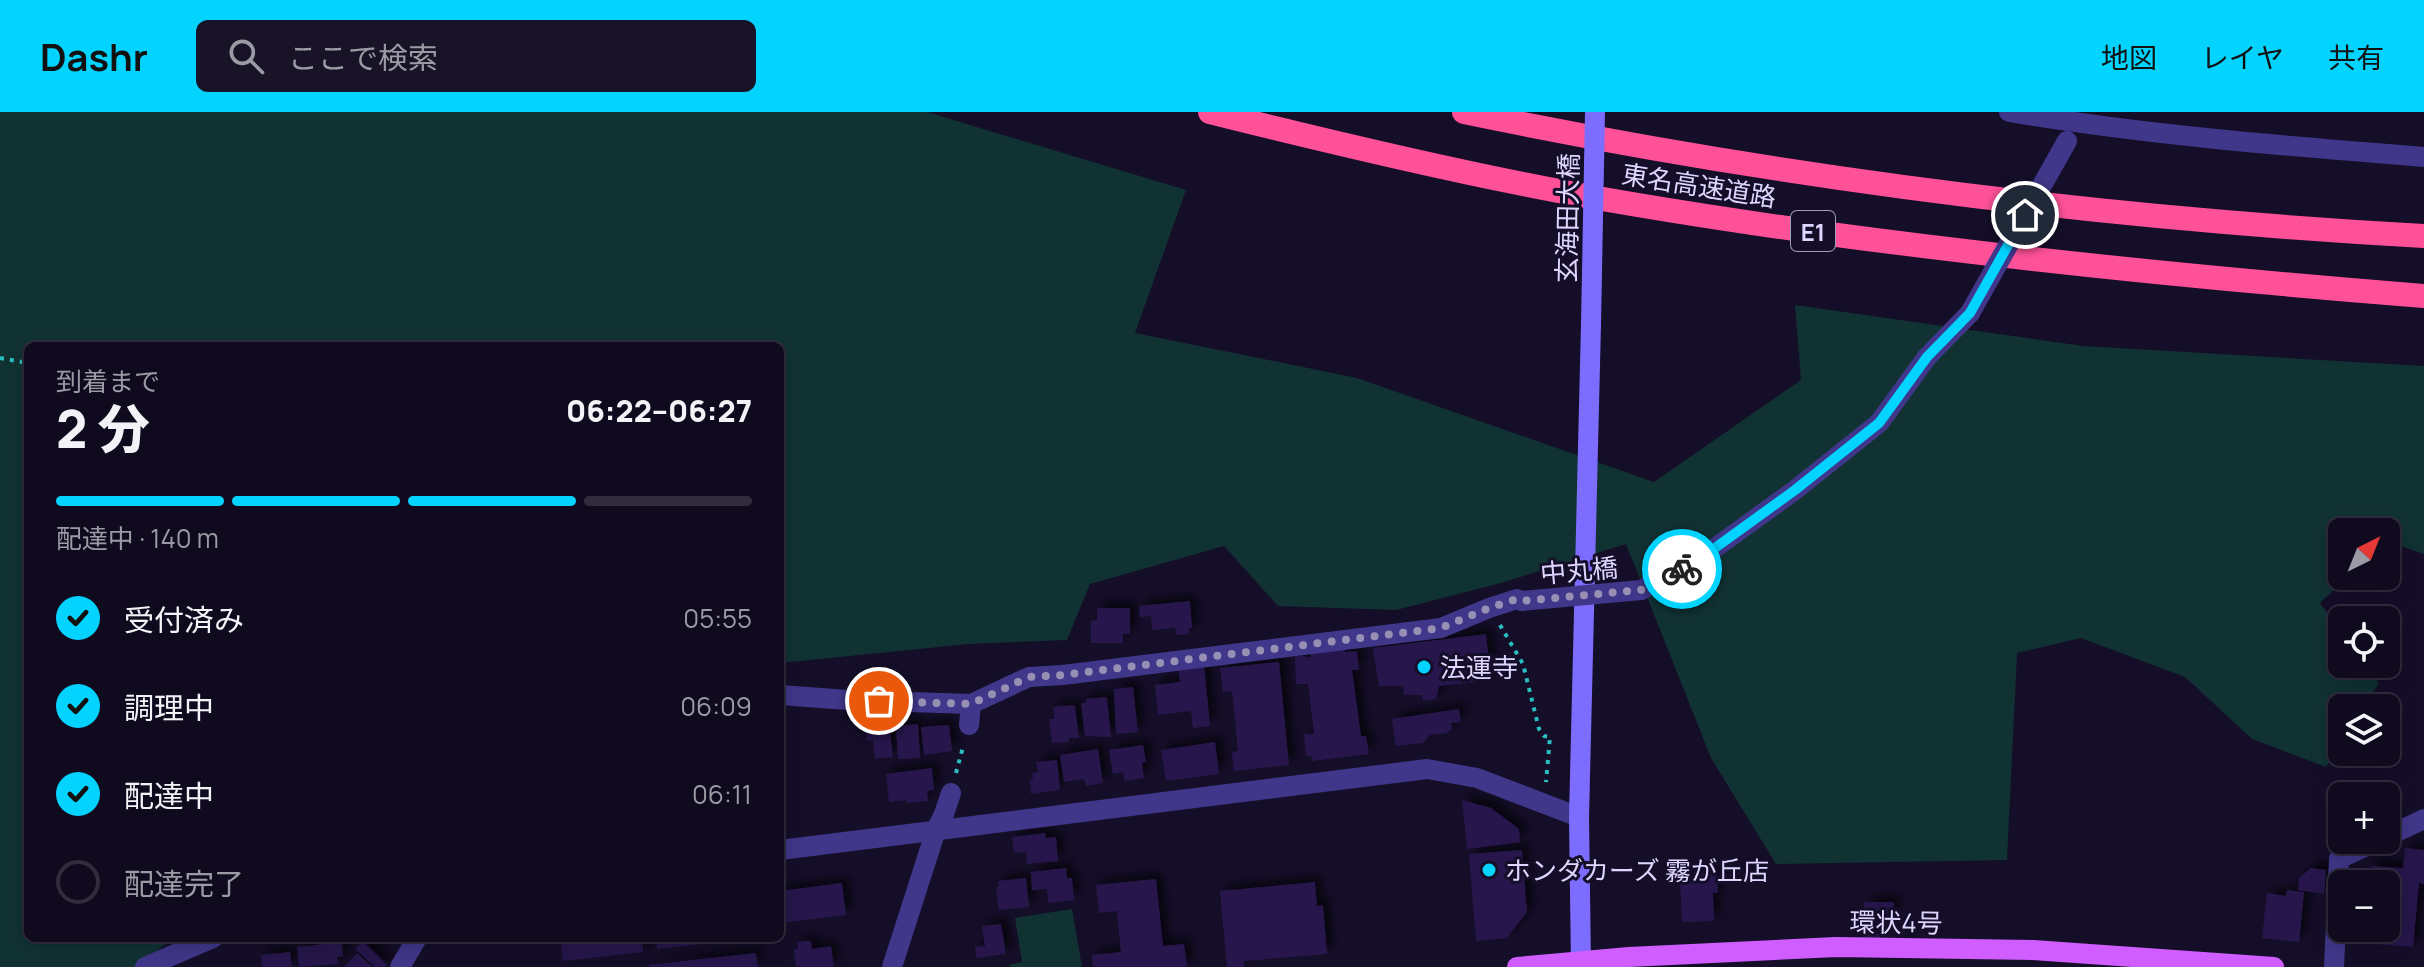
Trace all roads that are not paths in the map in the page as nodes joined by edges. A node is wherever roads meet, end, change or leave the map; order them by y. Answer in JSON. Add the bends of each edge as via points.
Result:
{"nodes":[{"id":1,"x":1210,"y":112,"type":"edge"},
{"id":2,"x":1464,"y":112,"type":"edge"},
{"id":3,"x":1595,"y":112,"type":"edge"},
{"id":4,"x":2009,"y":112,"type":"edge"},
{"id":5,"x":2070,"y":132,"type":"junction"},
{"id":6,"x":2424,"y":157,"type":"edge"},
{"id":7,"x":2424,"y":236,"type":"edge"},
{"id":8,"x":2424,"y":296,"type":"edge"},
{"id":9,"x":784,"y":695,"type":"edge"},
{"id":10,"x":971,"y":704,"type":"junction"},
{"id":11,"x":969,"y":725,"type":"road end"},
{"id":12,"x":951,"y":793,"type":"road end"},
{"id":13,"x":1579,"y":817,"type":"junction"},
{"id":14,"x":2424,"y":819,"type":"edge"},
{"id":15,"x":936,"y":830,"type":"junction"},
{"id":16,"x":2400,"y":830,"type":"edge"},
{"id":17,"x":784,"y":849,"type":"edge"},
{"id":18,"x":2350,"y":854,"type":"edge"},
{"id":19,"x":204,"y":942,"type":"edge"},
{"id":20,"x":415,"y":942,"type":"edge"},
{"id":21,"x":1581,"y":964,"type":"edge"},
{"id":22,"x":145,"y":967,"type":"edge"},
{"id":23,"x":400,"y":967,"type":"edge"},
{"id":24,"x":892,"y":967,"type":"edge"},
{"id":25,"x":1517,"y":967,"type":"edge"},
{"id":26,"x":2274,"y":967,"type":"edge"},
{"id":27,"x":2334,"y":967,"type":"edge"}],
"edges":[{"from":1,"to":8,"type":"highway","name":"東名高速道路","number":"E1","via":[[1524,185],[1731,220],[1986,255]]},
{"from":2,"to":7,"type":"highway","name":"東名高速道路","number":"E1","via":[[1887,186],[2161,216]]},
{"from":3,"to":13,"type":"street","name":"玄海田大橋","bridge":true},
{"from":4,"to":5,"type":"street"},
{"from":5,"to":6,"type":"street"},
{"from":5,"to":10,"type":"street","name":"中丸橋","bridge":true,"via":[[1970,313],[1927,357],[1879,423],[1697,561],[1641,590],[1517,599],[1441,628],[1029,677]]},
{"from":9,"to":10,"type":"street"},
{"from":10,"to":11,"type":"street"},
{"from":12,"to":15,"type":"street"},
{"from":13,"to":15,"type":"street","via":[[1477,778],[1427,769]]},
{"from":13,"to":21,"type":"street","name":"玄海田大橋"},
{"from":14,"to":16,"type":"street"},
{"from":15,"to":17,"type":"street"},
{"from":15,"to":24,"type":"street"},
{"from":18,"to":27,"type":"street","via":[[2339,859]]},
{"from":19,"to":22,"type":"street"},
{"from":20,"to":23,"type":"street"},
{"from":21,"to":25,"type":"main road","name":"環状4号"},
{"from":21,"to":26,"type":"main road","name":"環状4号","via":[[1836,947],[2033,950]]}]}
